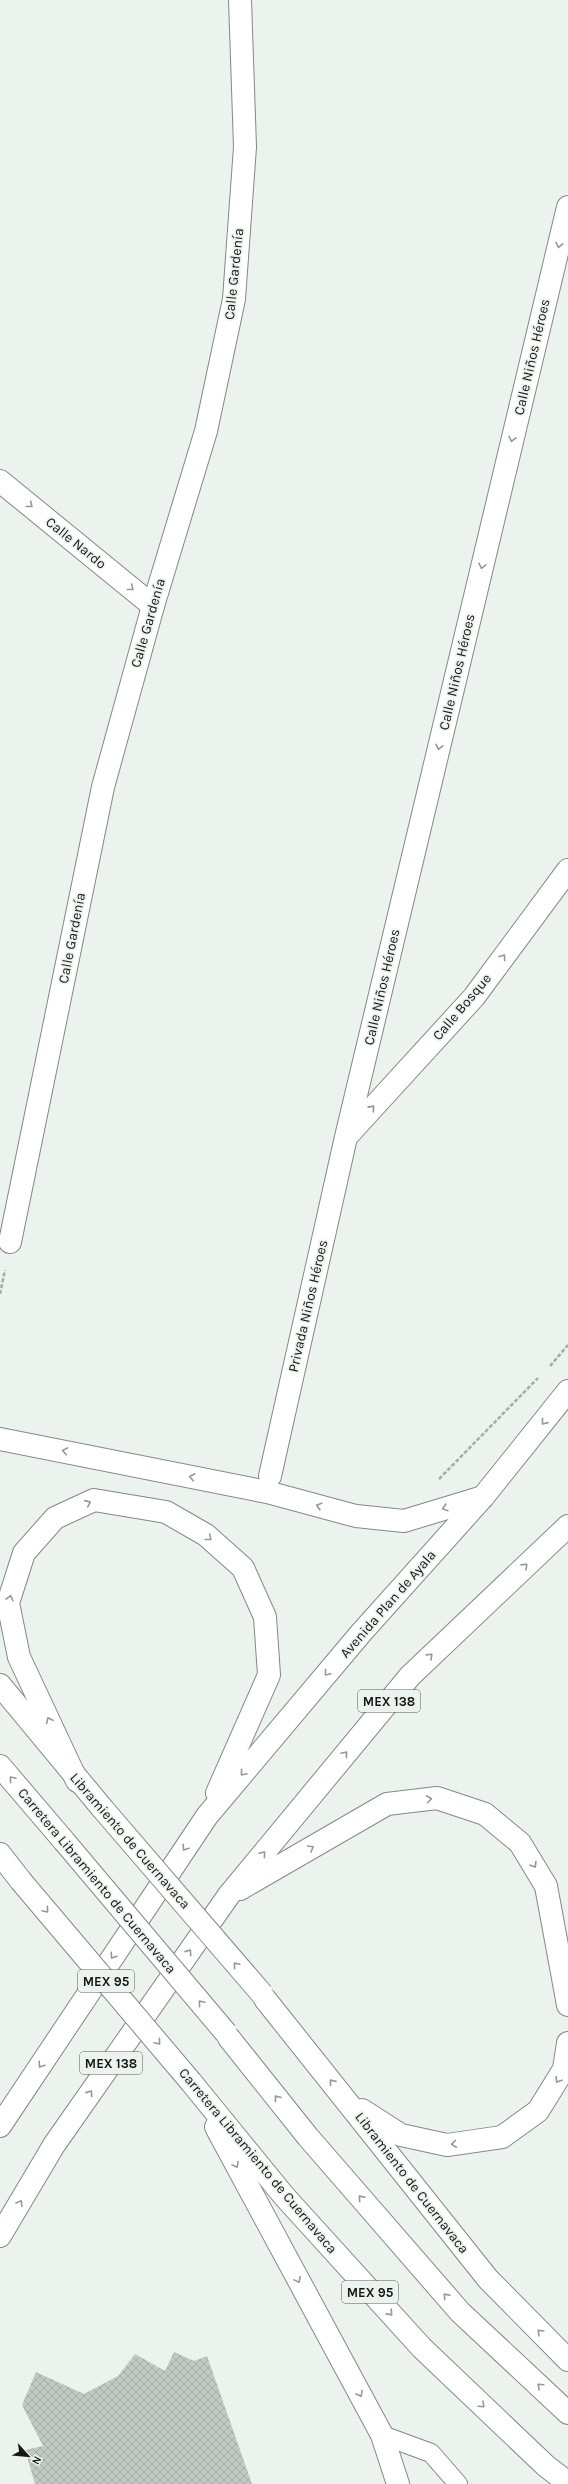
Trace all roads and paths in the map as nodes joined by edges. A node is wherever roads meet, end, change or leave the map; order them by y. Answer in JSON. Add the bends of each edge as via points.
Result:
{"nodes":[{"id":1,"x":240,"y":0,"type":"edge"},
{"id":2,"x":568,"y":207,"type":"edge"},
{"id":3,"x":0,"y":481,"type":"edge"},
{"id":4,"x":153,"y":606,"type":"junction"},
{"id":5,"x":568,"y":870,"type":"edge"},
{"id":6,"x":346,"y":1137,"type":"junction"},
{"id":7,"x":10,"y":1242,"type":"dead end"},
{"id":8,"x":568,"y":1391,"type":"edge"},
{"id":9,"x":0,"y":1439,"type":"edge"},
{"id":10,"x":270,"y":1476,"type":"dead end"},
{"id":11,"x":483,"y":1497,"type":"junction"},
{"id":12,"x":568,"y":1526,"type":"edge"},
{"id":13,"x":0,"y":1685,"type":"edge"},
{"id":14,"x":0,"y":1766,"type":"edge"},
{"id":15,"x":77,"y":1781,"type":"junction"},
{"id":16,"x":207,"y":1816,"type":"junction"},
{"id":17,"x":0,"y":1854,"type":"edge"},
{"id":18,"x":229,"y":1895,"type":"junction"},
{"id":19,"x":568,"y":2005,"type":"edge"},
{"id":20,"x":568,"y":2043,"type":"edge"},
{"id":21,"x":191,"y":2082,"type":"junction"},
{"id":22,"x":349,"y":2102,"type":"junction"},
{"id":23,"x":0,"y":2126,"type":"edge"},
{"id":24,"x":0,"y":2236,"type":"edge"},
{"id":25,"x":568,"y":2360,"type":"edge"},
{"id":26,"x":568,"y":2413,"type":"edge"},
{"id":27,"x":382,"y":2435,"type":"junction"},
{"id":28,"x":398,"y":2484,"type":"edge"},
{"id":29,"x":458,"y":2484,"type":"edge"},
{"id":30,"x":568,"y":2484,"type":"edge"}],
"edges":[{"from":1,"to":4,"type":"main road","name":"Calle Gardenía","via":[[245,147],[234,299],[206,431]]},
{"from":2,"to":6,"type":"main road","name":"Calle Niños Héroes","one_way":true},
{"from":3,"to":4,"type":"main road","name":"Calle Nardo","one_way":true},
{"from":4,"to":7,"type":"main road","name":"Calle Gardenía","via":[[103,787]]},
{"from":6,"to":5,"type":"main road","name":"Calle Bosque","one_way":true,"via":[[474,997]]},
{"from":6,"to":10,"type":"main road","name":"Privada Niños Héroes"},
{"from":8,"to":11,"type":"main road","name":"Avenida Plan de Ayala","one_way":true},
{"from":11,"to":9,"type":"main road","one_way":true,"via":[[404,1521],[356,1516],[267,1492]]},
{"from":11,"to":16,"type":"main road","name":"Avenida Plan de Ayala","one_way":true,"via":[[361,1633]]},
{"from":18,"to":12,"type":"main road","number":"MEX 138","one_way":true,"via":[[410,1676]]},
{"from":13,"to":15,"type":"main road","name":"Libramiento de Cuernavaca"},
{"from":26,"to":14,"type":"main road","name":"Carretera Libramiento de Cuernavaca","one_way":true,"bridge":true,"via":[[460,2312],[308,2138],[228,2035]]},
{"from":15,"to":16,"type":"main road","one_way":true,"via":[[20,1657],[8,1603],[24,1553],[55,1518],[94,1500],[166,1512],[206,1535],[243,1568],[265,1618],[269,1675]]},
{"from":22,"to":15,"type":"main road","name":"Libramiento de Cuernavaca","one_way":true,"bridge":true,"via":[[264,1997]]},
{"from":16,"to":23,"type":"main road","one_way":true},
{"from":17,"to":21,"type":"main road","name":"Carretera Libramiento de Cuernavaca","number":"MEX 95","one_way":true,"bridge":true},
{"from":18,"to":19,"type":"main road","one_way":true,"via":[[387,1804],[437,1798],[485,1814],[520,1843],[546,1886]]},
{"from":24,"to":18,"type":"main road","number":"MEX 138","one_way":true,"via":[[54,2145]]},
{"from":20,"to":22,"type":"main road","one_way":true,"via":[[564,2069],[538,2111],[502,2137],[447,2145],[401,2135]]},
{"from":21,"to":27,"type":"main road","one_way":true},
{"from":21,"to":30,"type":"main road","name":"Carretera Libramiento de Cuernavaca","number":"MEX 95","one_way":true,"via":[[284,2196],[422,2348]]},
{"from":25,"to":22,"type":"main road","name":"Libramiento de Cuernavaca","one_way":true,"via":[[488,2279]]},
{"from":27,"to":28,"type":"main road"},
{"from":27,"to":29,"type":"lane","via":[[431,2453]]}]}
